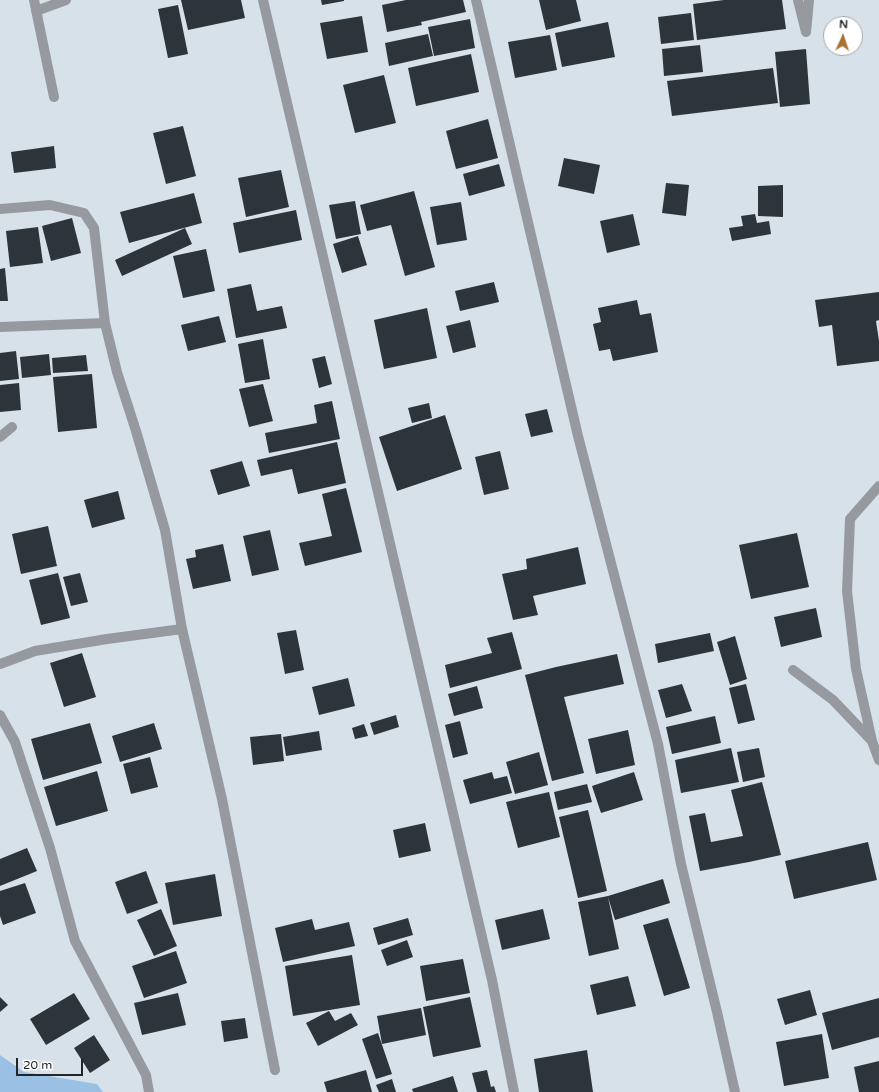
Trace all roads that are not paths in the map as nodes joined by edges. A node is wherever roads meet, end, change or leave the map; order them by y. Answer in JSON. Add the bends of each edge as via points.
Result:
{"nodes":[{"id":1,"x":34,"y":0,"type":"edge"},
{"id":2,"x":66,"y":0,"type":"edge"},
{"id":3,"x":263,"y":0,"type":"edge"},
{"id":4,"x":476,"y":0,"type":"edge"},
{"id":5,"x":798,"y":0,"type":"edge"},
{"id":6,"x":809,"y":0,"type":"edge"},
{"id":7,"x":36,"y":11,"type":"junction"},
{"id":8,"x":54,"y":97,"type":"dead end"},
{"id":9,"x":0,"y":209,"type":"edge"},
{"id":10,"x":105,"y":323,"type":"junction"},
{"id":11,"x":0,"y":327,"type":"edge"},
{"id":12,"x":12,"y":427,"type":"dead end"},
{"id":13,"x":0,"y":437,"type":"edge"},
{"id":14,"x":879,"y":486,"type":"edge"},
{"id":15,"x":182,"y":629,"type":"junction"},
{"id":16,"x":0,"y":664,"type":"edge"},
{"id":17,"x":793,"y":670,"type":"dead end"},
{"id":18,"x":0,"y":715,"type":"edge"},
{"id":19,"x":872,"y":741,"type":"junction"},
{"id":20,"x":879,"y":760,"type":"edge"},
{"id":21,"x":275,"y":1070,"type":"dead end"},
{"id":22,"x":149,"y":1092,"type":"edge"},
{"id":23,"x":514,"y":1092,"type":"edge"},
{"id":24,"x":735,"y":1092,"type":"edge"}],
"edges":[{"from":1,"to":7,"type":"street"},
{"from":2,"to":7,"type":"street"},
{"from":3,"to":23,"type":"street","via":[[492,980]]},
{"from":4,"to":24,"type":"street","via":[[578,436],[658,744],[681,864]]},
{"from":5,"to":6,"type":"street","via":[[806,32]]},
{"from":7,"to":8,"type":"street"},
{"from":9,"to":10,"type":"street","via":[[50,205],[84,213],[94,228]]},
{"from":10,"to":11,"type":"street"},
{"from":10,"to":15,"type":"street","via":[[117,372],[165,530]]},
{"from":12,"to":13,"type":"street"},
{"from":14,"to":19,"type":"street","via":[[850,519],[847,591],[856,669]]},
{"from":15,"to":16,"type":"street","via":[[35,651]]},
{"from":15,"to":21,"type":"street","via":[[222,799]]},
{"from":17,"to":19,"type":"street","via":[[832,700]]},
{"from":18,"to":22,"type":"street","via":[[15,742],[48,840],[75,941],[146,1076]]},
{"from":19,"to":20,"type":"street"}]}
